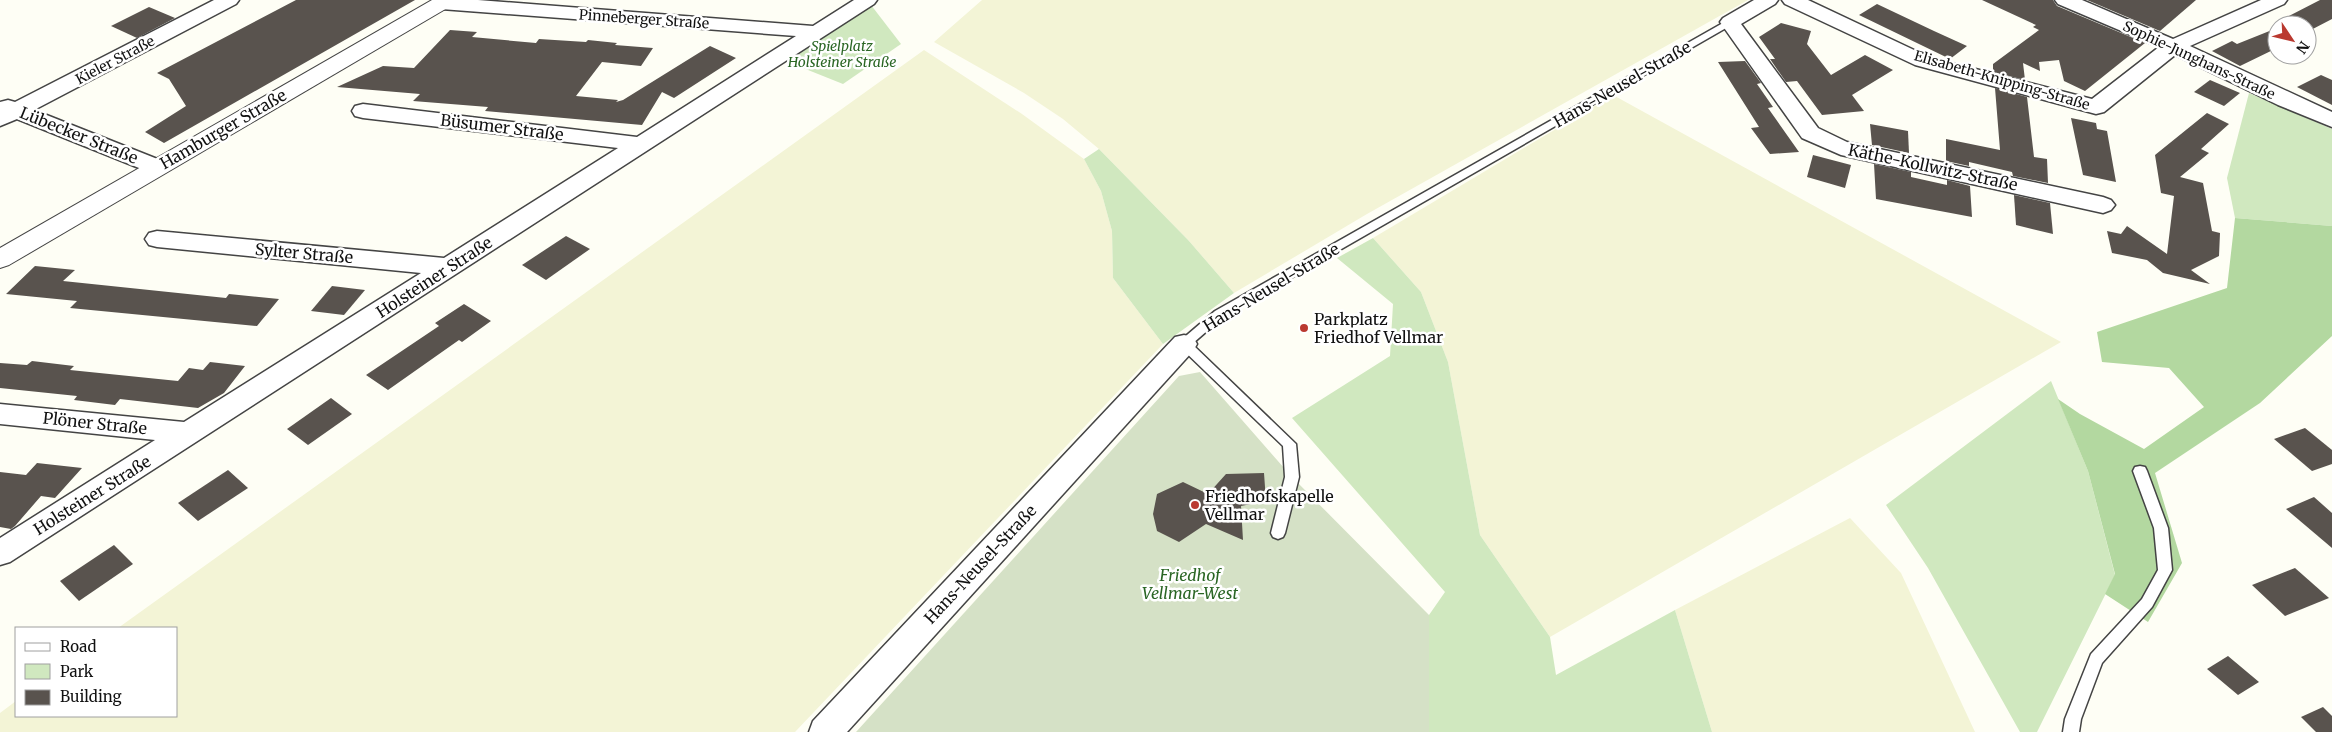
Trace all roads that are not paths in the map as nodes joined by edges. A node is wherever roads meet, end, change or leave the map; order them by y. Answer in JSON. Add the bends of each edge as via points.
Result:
{"nodes":[{"id":1,"x":229,"y":0,"type":"edge"},
{"id":2,"x":867,"y":0,"type":"edge"},
{"id":3,"x":1768,"y":0,"type":"edge"},
{"id":4,"x":1792,"y":0,"type":"edge"},
{"id":5,"x":2065,"y":0,"type":"edge"},
{"id":6,"x":2276,"y":0,"type":"edge"},
{"id":7,"x":444,"y":2,"type":"edge"},
{"id":8,"x":1730,"y":22,"type":"junction"},
{"id":9,"x":816,"y":32,"type":"junction"},
{"id":10,"x":2173,"y":46,"type":"junction"},
{"id":11,"x":363,"y":110,"type":"dead end"},
{"id":12,"x":6,"y":111,"type":"edge"},
{"id":13,"x":2332,"y":120,"type":"edge"},
{"id":14,"x":640,"y":144,"type":"junction"},
{"id":15,"x":157,"y":167,"type":"junction"},
{"id":16,"x":2103,"y":205,"type":"dead end"},
{"id":17,"x":158,"y":239,"type":"dead end"},
{"id":18,"x":0,"y":259,"type":"edge"},
{"id":19,"x":451,"y":267,"type":"junction"},
{"id":20,"x":1184,"y":344,"type":"junction"},
{"id":21,"x":0,"y":414,"type":"edge"},
{"id":22,"x":191,"y":433,"type":"junction"},
{"id":23,"x":2140,"y":471,"type":"dead end"},
{"id":24,"x":1278,"y":533,"type":"dead end"},
{"id":25,"x":0,"y":553,"type":"edge"},
{"id":26,"x":825,"y":732,"type":"edge"},
{"id":27,"x":2071,"y":732,"type":"edge"}],
"edges":[{"from":1,"to":12,"type":"street","name":"Kieler Straße"},
{"from":2,"to":9,"type":"street","name":"Holsteiner Straße"},
{"from":3,"to":8,"type":"street","name":"Hans-Neusel-Straße"},
{"from":4,"to":10,"type":"street","name":"Elisabeth-Knipping-Straße","via":[[1922,61],[2096,107]]},
{"from":5,"to":10,"type":"street","name":"Sophie-Junghans-Straße"},
{"from":6,"to":10,"type":"street"},
{"from":7,"to":9,"type":"street","name":"Pinneberger Straße"},
{"from":7,"to":15,"type":"street","name":"Hamburger Straße"},
{"from":8,"to":16,"type":"street","name":"Käthe-Kollwitz-Straße","via":[[1810,133],[1841,148]]},
{"from":8,"to":20,"type":"lane","name":"Hans-Neusel-Straße","via":[[1219,314]]},
{"from":9,"to":14,"type":"street","name":"Holsteiner Straße"},
{"from":10,"to":13,"type":"street","name":"Sophie-Junghans-Straße"},
{"from":11,"to":14,"type":"street","name":"Büsumer Straße"},
{"from":12,"to":15,"type":"street","name":"Lübecker Straße"},
{"from":14,"to":19,"type":"street","name":"Holsteiner Straße"},
{"from":15,"to":18,"type":"street","name":"Hamburger Straße"},
{"from":17,"to":19,"type":"street","name":"Sylter Straße"},
{"from":19,"to":22,"type":"street","name":"Holsteiner Straße"},
{"from":20,"to":24,"type":"lane","via":[[1289,444],[1292,477]]},
{"from":20,"to":26,"type":"street","name":"Hans-Neusel-Straße"},
{"from":21,"to":22,"type":"street","name":"Plöner Straße"},
{"from":22,"to":25,"type":"street","name":"Holsteiner Straße"},
{"from":23,"to":27,"type":"lane","via":[[2161,528],[2164,570],[2147,603],[2096,659]]}]}
